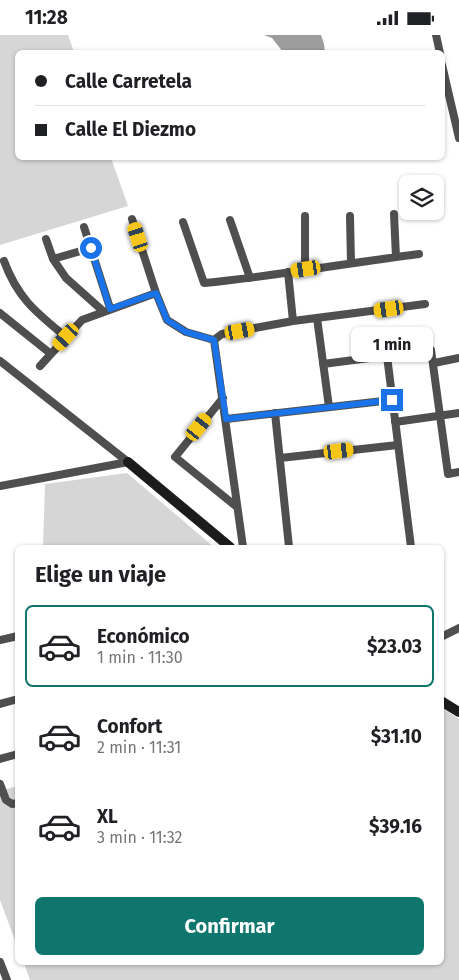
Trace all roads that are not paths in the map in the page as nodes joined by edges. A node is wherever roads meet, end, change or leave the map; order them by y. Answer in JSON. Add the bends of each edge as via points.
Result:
{"nodes":[{"id":1,"x":436,"y":35,"type":"edge"},
{"id":2,"x":439,"y":50,"type":"edge"},
{"id":3,"x":445,"y":78,"type":"edge"},
{"id":4,"x":459,"y":138,"type":"edge"},
{"id":5,"x":394,"y":214,"type":"dead end"},
{"id":6,"x":350,"y":216,"type":"dead end"},
{"id":7,"x":305,"y":217,"type":"dead end"},
{"id":8,"x":132,"y":219,"type":"dead end"},
{"id":9,"x":230,"y":220,"type":"dead end"},
{"id":10,"x":183,"y":222,"type":"dead end"},
{"id":11,"x":84,"y":227,"type":"dead end"},
{"id":12,"x":46,"y":239,"type":"dead end"},
{"id":13,"x":91,"y":248,"type":"junction"},
{"id":14,"x":419,"y":254,"type":"dead end"},
{"id":15,"x":396,"y":257,"type":"junction"},
{"id":16,"x":53,"y":259,"type":"junction"},
{"id":17,"x":4,"y":261,"type":"dead end"},
{"id":18,"x":351,"y":263,"type":"junction"},
{"id":19,"x":306,"y":269,"type":"junction"},
{"id":20,"x":288,"y":272,"type":"junction"},
{"id":21,"x":250,"y":278,"type":"junction"},
{"id":22,"x":156,"y":293,"type":"junction"},
{"id":23,"x":425,"y":304,"type":"dead end"},
{"id":24,"x":107,"y":310,"type":"junction"},
{"id":25,"x":0,"y":313,"type":"edge"},
{"id":26,"x":318,"y":319,"type":"junction"},
{"id":27,"x":293,"y":321,"type":"junction"},
{"id":28,"x":66,"y":337,"type":"junction"},
{"id":29,"x":214,"y":340,"type":"junction"},
{"id":30,"x":51,"y":354,"type":"junction"},
{"id":31,"x":387,"y":356,"type":"junction"},
{"id":32,"x":459,"y":358,"type":"edge"},
{"id":33,"x":0,"y":361,"type":"edge"},
{"id":34,"x":434,"y":363,"type":"junction"},
{"id":35,"x":323,"y":364,"type":"junction"},
{"id":36,"x":40,"y":366,"type":"dead end"},
{"id":37,"x":223,"y":398,"type":"junction"},
{"id":38,"x":392,"y":400,"type":"junction"},
{"id":39,"x":329,"y":407,"type":"junction"},
{"id":40,"x":275,"y":413,"type":"junction"},
{"id":41,"x":459,"y":413,"type":"edge"},
{"id":42,"x":440,"y":416,"type":"junction"},
{"id":43,"x":226,"y":419,"type":"junction"},
{"id":44,"x":395,"y":422,"type":"junction"},
{"id":45,"x":398,"y":445,"type":"junction"},
{"id":46,"x":280,"y":458,"type":"junction"},
{"id":47,"x":128,"y":462,"type":"junction"},
{"id":48,"x":459,"y":472,"type":"edge"},
{"id":49,"x":0,"y":486,"type":"edge"},
{"id":50,"x":238,"y":507,"type":"junction"},
{"id":51,"x":228,"y":545,"type":"edge"},
{"id":52,"x":243,"y":545,"type":"edge"},
{"id":53,"x":289,"y":545,"type":"edge"},
{"id":54,"x":411,"y":545,"type":"edge"},
{"id":55,"x":459,"y":628,"type":"edge"},
{"id":56,"x":15,"y":636,"type":"edge"},
{"id":57,"x":444,"y":636,"type":"edge"},
{"id":58,"x":0,"y":640,"type":"edge"},
{"id":59,"x":15,"y":700,"type":"edge"},
{"id":60,"x":444,"y":702,"type":"edge"},
{"id":61,"x":0,"y":704,"type":"edge"},
{"id":62,"x":458,"y":709,"type":"edge"},
{"id":63,"x":15,"y":756,"type":"edge"},
{"id":64,"x":0,"y":759,"type":"edge"},
{"id":65,"x":0,"y":784,"type":"edge"},
{"id":66,"x":15,"y":804,"type":"edge"},
{"id":67,"x":0,"y":962,"type":"edge"},
{"id":68,"x":7,"y":980,"type":"edge"}],
"edges":[{"from":1,"to":2,"type":"street"},
{"from":3,"to":4,"type":"street"},
{"from":5,"to":15,"type":"street"},
{"from":6,"to":18,"type":"street"},
{"from":7,"to":19,"type":"street"},
{"from":8,"to":22,"type":"street"},
{"from":9,"to":21,"type":"street"},
{"from":10,"to":21,"type":"street","via":[[204,283]]},
{"from":11,"to":13,"type":"street"},
{"from":12,"to":16,"type":"street"},
{"from":13,"to":16,"type":"street"},
{"from":13,"to":24,"type":"street"},
{"from":14,"to":15,"type":"street"},
{"from":15,"to":18,"type":"street"},
{"from":16,"to":24,"type":"street","via":[[66,278]]},
{"from":17,"to":28,"type":"street","via":[[12,281],[32,309]]},
{"from":18,"to":19,"type":"street"},
{"from":19,"to":20,"type":"street"},
{"from":20,"to":21,"type":"street"},
{"from":20,"to":27,"type":"street"},
{"from":22,"to":24,"type":"street"},
{"from":22,"to":29,"type":"street","via":[[167,320],[186,332]]},
{"from":23,"to":26,"type":"street"},
{"from":24,"to":28,"type":"street","via":[[82,320]]},
{"from":25,"to":30,"type":"street"},
{"from":26,"to":27,"type":"street"},
{"from":26,"to":35,"type":"street"},
{"from":27,"to":29,"type":"street","via":[[222,334]]},
{"from":28,"to":30,"type":"street"},
{"from":29,"to":37,"type":"street"},
{"from":30,"to":36,"type":"street"},
{"from":31,"to":34,"type":"street","via":[[431,350]]},
{"from":31,"to":35,"type":"street"},
{"from":31,"to":38,"type":"street"},
{"from":32,"to":34,"type":"street"},
{"from":33,"to":47,"type":"street"},
{"from":34,"to":42,"type":"street"},
{"from":35,"to":39,"type":"street"},
{"from":37,"to":43,"type":"street"},
{"from":37,"to":50,"type":"street","via":[[175,457]]},
{"from":38,"to":39,"type":"street"},
{"from":38,"to":44,"type":"street"},
{"from":39,"to":40,"type":"street"},
{"from":40,"to":43,"type":"street"},
{"from":40,"to":46,"type":"street"},
{"from":41,"to":42,"type":"street"},
{"from":42,"to":44,"type":"street"},
{"from":42,"to":48,"type":"street","via":[[448,474]]},
{"from":43,"to":50,"type":"street"},
{"from":44,"to":45,"type":"street"},
{"from":45,"to":46,"type":"street"},
{"from":45,"to":54,"type":"street"},
{"from":46,"to":53,"type":"street"},
{"from":47,"to":49,"type":"street"},
{"from":47,"to":51,"type":"street"},
{"from":50,"to":52,"type":"street"},
{"from":55,"to":57,"type":"street"},
{"from":56,"to":58,"type":"street"},
{"from":59,"to":61,"type":"street"},
{"from":60,"to":62,"type":"street"},
{"from":63,"to":64,"type":"street"},
{"from":65,"to":66,"type":"street","via":[[6,800]]},
{"from":67,"to":68,"type":"street"}]}
